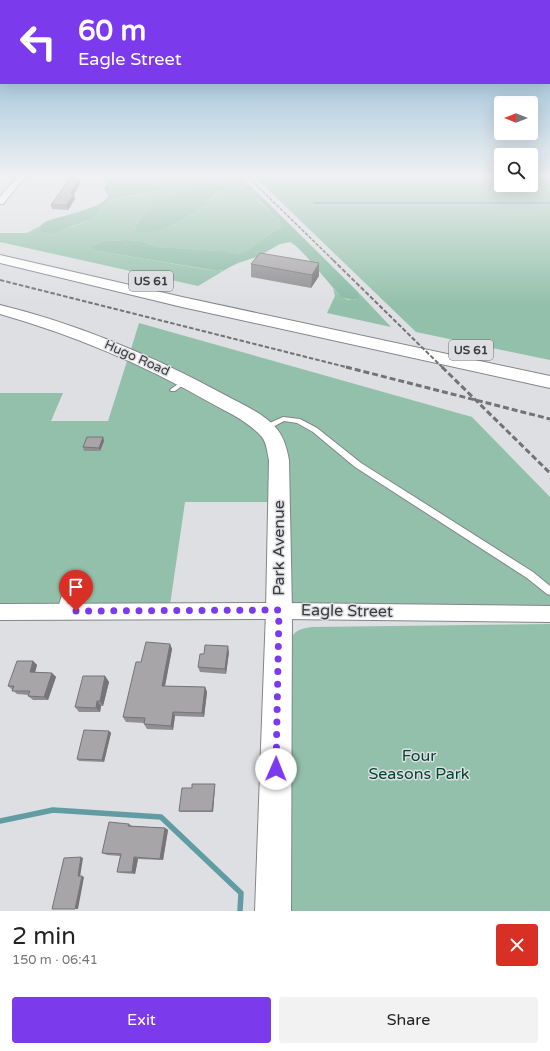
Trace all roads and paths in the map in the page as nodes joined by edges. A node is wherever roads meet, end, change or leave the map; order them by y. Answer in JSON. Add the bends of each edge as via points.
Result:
{"nodes":[{"id":1,"x":0,"y":247,"type":"edge"},
{"id":2,"x":0,"y":259,"type":"edge"},
{"id":3,"x":0,"y":308,"type":"edge"},
{"id":4,"x":550,"y":367,"type":"edge"},
{"id":5,"x":550,"y":382,"type":"edge"},
{"id":6,"x":265,"y":429,"type":"junction"},
{"id":7,"x":550,"y":591,"type":"edge"},
{"id":8,"x":67,"y":592,"type":"dead end"},
{"id":9,"x":279,"y":610,"type":"junction"},
{"id":10,"x":61,"y":611,"type":"junction"},
{"id":11,"x":0,"y":612,"type":"edge"},
{"id":12,"x":550,"y":614,"type":"edge"},
{"id":13,"x":273,"y":911,"type":"edge"}],
"edges":[{"from":1,"to":4,"type":"main road","number":"US 61"},
{"from":2,"to":5,"type":"main road","number":"US 61","via":[[182,302]]},
{"from":3,"to":6,"type":"street","name":"Hugo Road","via":[[119,349],[179,385],[252,419]]},
{"from":6,"to":7,"type":"lane","via":[[283,419],[298,421],[315,430],[388,486],[530,575]]},
{"from":6,"to":9,"type":"street","name":"Park Avenue","via":[[277,449],[279,460]]},
{"from":8,"to":10,"type":"lane"},
{"from":9,"to":10,"type":"street","name":"Eagle Street"},
{"from":9,"to":12,"type":"street","name":"Eagle Street"},
{"from":9,"to":13,"type":"street","name":"Park Avenue"},
{"from":10,"to":11,"type":"street","name":"Eagle Street"}]}
